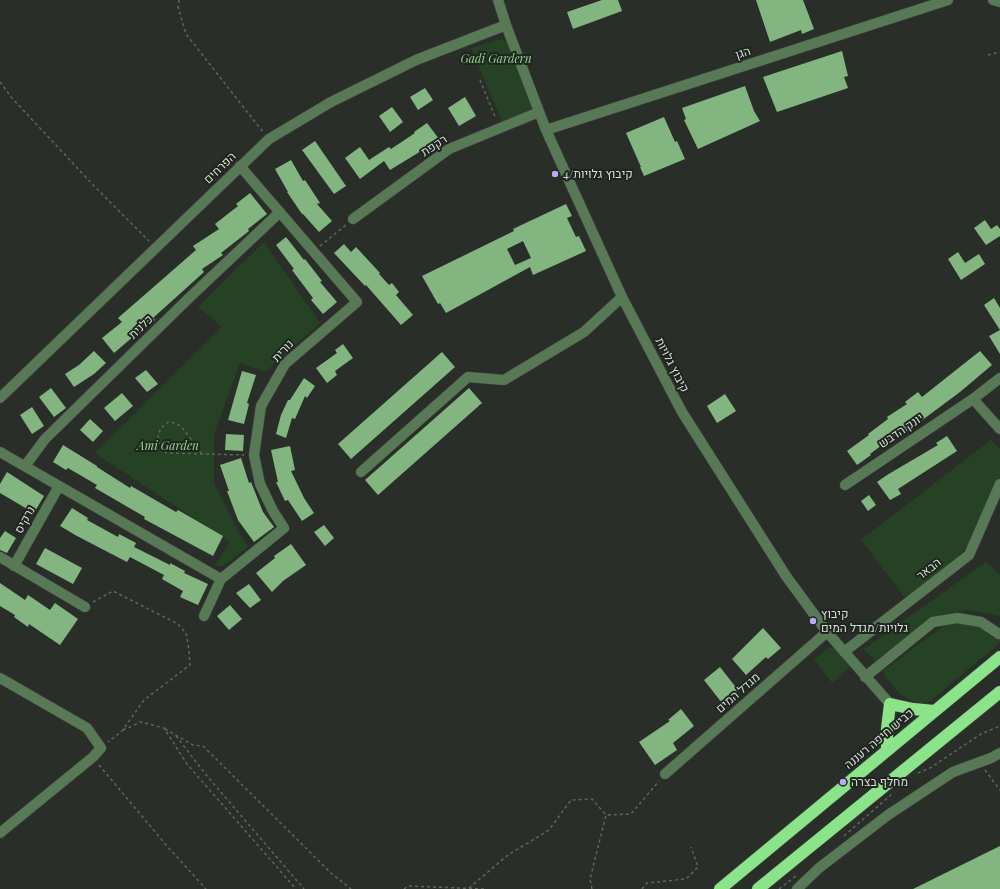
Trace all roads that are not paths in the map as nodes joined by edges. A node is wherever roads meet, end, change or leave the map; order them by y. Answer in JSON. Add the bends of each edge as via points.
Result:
{"nodes":[{"id":1,"x":498,"y":0,"type":"edge"},
{"id":2,"x":948,"y":0,"type":"edge"},
{"id":3,"x":993,"y":0,"type":"edge"},
{"id":4,"x":1000,"y":2,"type":"edge"},
{"id":5,"x":506,"y":26,"type":"junction"},
{"id":6,"x":539,"y":112,"type":"junction"},
{"id":7,"x":546,"y":130,"type":"junction"},
{"id":8,"x":240,"y":166,"type":"junction"},
{"id":9,"x":280,"y":212,"type":"junction"},
{"id":10,"x":353,"y":219,"type":"road end"},
{"id":11,"x":622,"y":297,"type":"junction"},
{"id":12,"x":1000,"y":378,"type":"edge"},
{"id":13,"x":0,"y":398,"type":"edge"},
{"id":14,"x":973,"y":399,"type":"junction"},
{"id":15,"x":1000,"y":429,"type":"edge"},
{"id":16,"x":0,"y":452,"type":"edge"},
{"id":17,"x":25,"y":466,"type":"junction"},
{"id":18,"x":361,"y":472,"type":"dead end"},
{"id":19,"x":1000,"y":484,"type":"edge"},
{"id":20,"x":845,"y":485,"type":"dead end"},
{"id":21,"x":59,"y":486,"type":"junction"},
{"id":22,"x":0,"y":557,"type":"edge"},
{"id":23,"x":14,"y":566,"type":"junction"},
{"id":24,"x":221,"y":579,"type":"junction"},
{"id":25,"x":85,"y":607,"type":"road end"},
{"id":26,"x":204,"y":616,"type":"dead end"},
{"id":27,"x":828,"y":632,"type":"junction"},
{"id":28,"x":999,"y":634,"type":"edge"},
{"id":29,"x":844,"y":652,"type":"junction"},
{"id":30,"x":1000,"y":657,"type":"edge"},
{"id":31,"x":866,"y":677,"type":"junction"},
{"id":32,"x":0,"y":678,"type":"edge"},
{"id":33,"x":1000,"y":692,"type":"edge"},
{"id":34,"x":890,"y":704,"type":"junction"},
{"id":35,"x":934,"y":711,"type":"junction"},
{"id":36,"x":887,"y":750,"type":"junction"},
{"id":37,"x":1000,"y":753,"type":"edge"},
{"id":38,"x":665,"y":774,"type":"road end"},
{"id":39,"x":0,"y":834,"type":"edge"},
{"id":40,"x":720,"y":889,"type":"edge"},
{"id":41,"x":759,"y":889,"type":"edge"},
{"id":42,"x":797,"y":889,"type":"edge"}],
"edges":[{"from":1,"to":5,"type":"street","name":"קיבוץ גלויות"},
{"from":2,"to":7,"type":"street","name":"הגן"},
{"from":3,"to":4,"type":"street"},
{"from":5,"to":6,"type":"street","name":"קיבוץ גלויות"},
{"from":5,"to":8,"type":"street","name":"הפרחים","via":[[416,60],[330,102],[269,139]]},
{"from":6,"to":7,"type":"street","name":"קיבוץ גלויות"},
{"from":6,"to":10,"type":"street","name":"רקפת","via":[[450,149]]},
{"from":7,"to":11,"type":"street","name":"קיבוץ גלויות"},
{"from":8,"to":9,"type":"street","name":"נורית"},
{"from":8,"to":13,"type":"street","name":"הפרחים"},
{"from":9,"to":17,"type":"street","name":"כלנית","via":[[45,439]]},
{"from":9,"to":24,"type":"street","name":"נורית","via":[[358,302],[285,364],[261,406],[254,455],[260,484],[284,528]]},
{"from":11,"to":18,"type":"street","via":[[584,332],[504,380],[468,377]]},
{"from":11,"to":27,"type":"street","name":"קיבוץ גלויות","via":[[682,412],[786,576]]},
{"from":12,"to":14,"type":"street","name":"יונק הדבש"},
{"from":14,"to":15,"type":"street"},
{"from":14,"to":20,"type":"street","name":"יונק הדבש"},
{"from":16,"to":17,"type":"street"},
{"from":17,"to":21,"type":"street"},
{"from":19,"to":29,"type":"street","name":"הבאר","via":[[969,555]]},
{"from":21,"to":23,"type":"street","name":"נרקיס"},
{"from":21,"to":24,"type":"street"},
{"from":22,"to":23,"type":"street"},
{"from":23,"to":25,"type":"street"},
{"from":24,"to":26,"type":"street","name":"נורית"},
{"from":27,"to":29,"type":"street","name":"קיבוץ גלויות"},
{"from":27,"to":38,"type":"street","name":"מגדל המים"},
{"from":28,"to":31,"type":"street","via":[[981,622],[957,618],[933,622]]},
{"from":29,"to":31,"type":"street","name":"קיבוץ גלויות"},
{"from":30,"to":35,"type":"highway","name":"כביש חיפה רעננה"},
{"from":31,"to":34,"type":"street","name":"קיבוץ גלויות"},
{"from":32,"to":39,"type":"street","via":[[87,728],[101,748]]},
{"from":33,"to":41,"type":"highway"},
{"from":34,"to":35,"type":"highway"},
{"from":34,"to":36,"type":"highway"},
{"from":35,"to":36,"type":"highway","name":"כביש חיפה רעננה"},
{"from":36,"to":40,"type":"highway","name":"כביש חיפה רעננה"},
{"from":37,"to":42,"type":"street","via":[[953,772],[888,815],[819,868]]}]}
